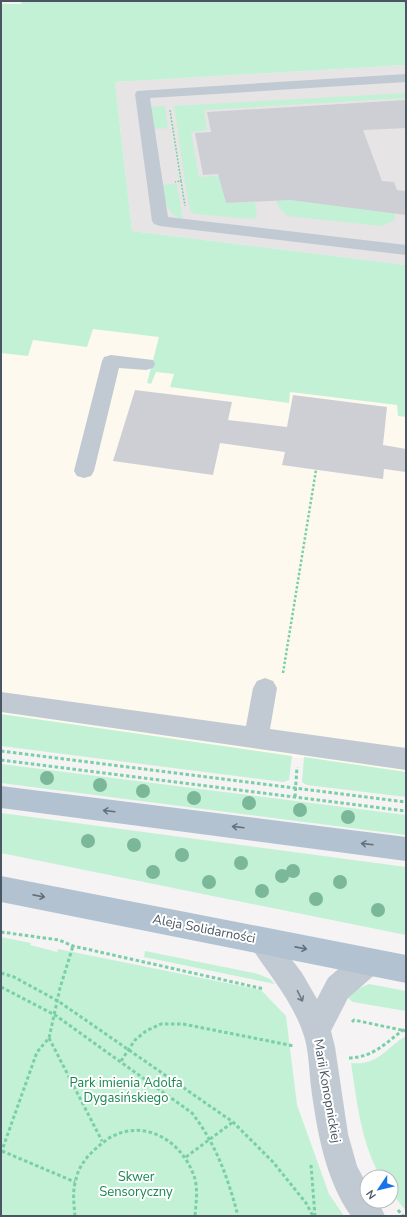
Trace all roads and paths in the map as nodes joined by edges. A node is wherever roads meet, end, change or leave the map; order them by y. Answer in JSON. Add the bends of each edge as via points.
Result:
{"nodes":[{"id":1,"x":405,"y":1,"type":"edge"},
{"id":2,"x":406,"y":4,"type":"edge"},
{"id":3,"x":406,"y":78,"type":"edge"},
{"id":4,"x":406,"y":250,"type":"edge"},
{"id":5,"x":146,"y":364,"type":"dead end"},
{"id":6,"x":316,"y":470,"type":"dead end"},
{"id":7,"x":84,"y":471,"type":"dead end"},
{"id":8,"x":274,"y":682,"type":"joint"},
{"id":9,"x":1,"y":702,"type":"edge"},
{"id":10,"x":256,"y":739,"type":"junction"},
{"id":11,"x":1,"y":751,"type":"edge"},
{"id":12,"x":406,"y":759,"type":"edge"},
{"id":13,"x":1,"y":760,"type":"edge"},
{"id":14,"x":297,"y":772,"type":"dead end"},
{"id":15,"x":295,"y":788,"type":"junction"},
{"id":16,"x":1,"y":797,"type":"edge"},
{"id":17,"x":295,"y":797,"type":"junction"},
{"id":18,"x":406,"y":802,"type":"edge"},
{"id":19,"x":406,"y":811,"type":"edge"},
{"id":20,"x":406,"y":849,"type":"edge"},
{"id":21,"x":1,"y":889,"type":"edge"},
{"id":22,"x":1,"y":932,"type":"edge"},
{"id":23,"x":262,"y":941,"type":"junction"},
{"id":24,"x":73,"y":946,"type":"junction"},
{"id":25,"x":368,"y":962,"type":"junction"},
{"id":26,"x":406,"y":969,"type":"edge"},
{"id":27,"x":1,"y":973,"type":"edge"},
{"id":28,"x":1,"y":987,"type":"edge"},
{"id":29,"x":272,"y":991,"type":"dead end"},
{"id":30,"x":58,"y":1001,"type":"junction"},
{"id":31,"x":55,"y":1015,"type":"junction"},
{"id":32,"x":350,"y":1024,"type":"dead end"},
{"id":33,"x":406,"y":1028,"type":"edge"},
{"id":34,"x":404,"y":1031,"type":"edge"},
{"id":35,"x":49,"y":1038,"type":"junction"},
{"id":36,"x":306,"y":1038,"type":"junction"},
{"id":37,"x":129,"y":1050,"type":"junction"},
{"id":38,"x":343,"y":1056,"type":"dead end"},
{"id":39,"x":121,"y":1061,"type":"junction"},
{"id":40,"x":233,"y":1122,"type":"junction"},
{"id":41,"x":211,"y":1139,"type":"junction"},
{"id":42,"x":102,"y":1141,"type":"junction"},
{"id":43,"x":1,"y":1152,"type":"edge"},
{"id":44,"x":186,"y":1157,"type":"junction"},
{"id":45,"x":75,"y":1182,"type":"junction"},
{"id":46,"x":75,"y":1216,"type":"edge"},
{"id":47,"x":195,"y":1216,"type":"edge"},
{"id":48,"x":238,"y":1216,"type":"edge"},
{"id":49,"x":313,"y":1216,"type":"edge"},
{"id":50,"x":370,"y":1216,"type":"edge"}],
"edges":[{"from":1,"to":2,"type":"path"},
{"from":3,"to":4,"type":"street","via":[[142,94],[160,221]]},
{"from":5,"to":7,"type":"street","via":[[111,361]]},
{"from":6,"to":8,"type":"path"},
{"from":8,"to":10,"type":"street"},
{"from":9,"to":10,"type":"street"},
{"from":10,"to":12,"type":"street"},
{"from":11,"to":15,"type":"path"},
{"from":13,"to":17,"type":"path"},
{"from":14,"to":15,"type":"path"},
{"from":15,"to":17,"type":"path"},
{"from":15,"to":18,"type":"path"},
{"from":20,"to":16,"type":"main road","one_way":true},
{"from":17,"to":19,"type":"path"},
{"from":21,"to":23,"type":"main road","name":"Aleja Solidarności","one_way":true},
{"from":22,"to":24,"type":"path","via":[[59,940]]},
{"from":23,"to":25,"type":"main road","name":"Aleja Solidarności","one_way":true},
{"from":23,"to":36,"type":"street","name":"Marii Konopnickiej","one_way":true,"via":[[296,987]]},
{"from":24,"to":29,"type":"path"},
{"from":24,"to":30,"type":"path"},
{"from":25,"to":26,"type":"main road","name":"Aleja Solidarności"},
{"from":25,"to":36,"type":"street","name":"Marii Konopnickiej","via":[[338,988]]},
{"from":27,"to":30,"type":"path","via":[[14,977]]},
{"from":28,"to":31,"type":"path"},
{"from":30,"to":31,"type":"path"},
{"from":30,"to":37,"type":"path"},
{"from":31,"to":35,"type":"path"},
{"from":31,"to":39,"type":"path"},
{"from":32,"to":34,"type":"path","via":[[354,1020]]},
{"from":33,"to":34,"type":"path"},
{"from":34,"to":38,"type":"path","via":[[370,1055],[360,1058]]},
{"from":35,"to":42,"type":"path"},
{"from":35,"to":43,"type":"path","via":[[37,1052]]},
{"from":36,"to":37,"type":"path","via":[[183,1024],[161,1024],[146,1031],[135,1040]]},
{"from":36,"to":50,"type":"street","name":"Marii Konopnickiej","via":[[322,1060],[330,1124],[341,1168],[360,1204]]},
{"from":37,"to":39,"type":"path"},
{"from":37,"to":40,"type":"path"},
{"from":39,"to":41,"type":"path","via":[[192,1113]]},
{"from":40,"to":41,"type":"path"},
{"from":40,"to":49,"type":"path","via":[[272,1162],[306,1203]]},
{"from":41,"to":44,"type":"path"},
{"from":41,"to":48,"type":"path","via":[[227,1177]]},
{"from":42,"to":44,"type":"path","via":[[120,1132],[141,1129],[160,1134],[178,1146]]},
{"from":42,"to":45,"type":"path","via":[[87,1156]]},
{"from":43,"to":45,"type":"path"},
{"from":44,"to":47,"type":"path","via":[[197,1183],[198,1205]]},
{"from":45,"to":46,"type":"path"}]}
